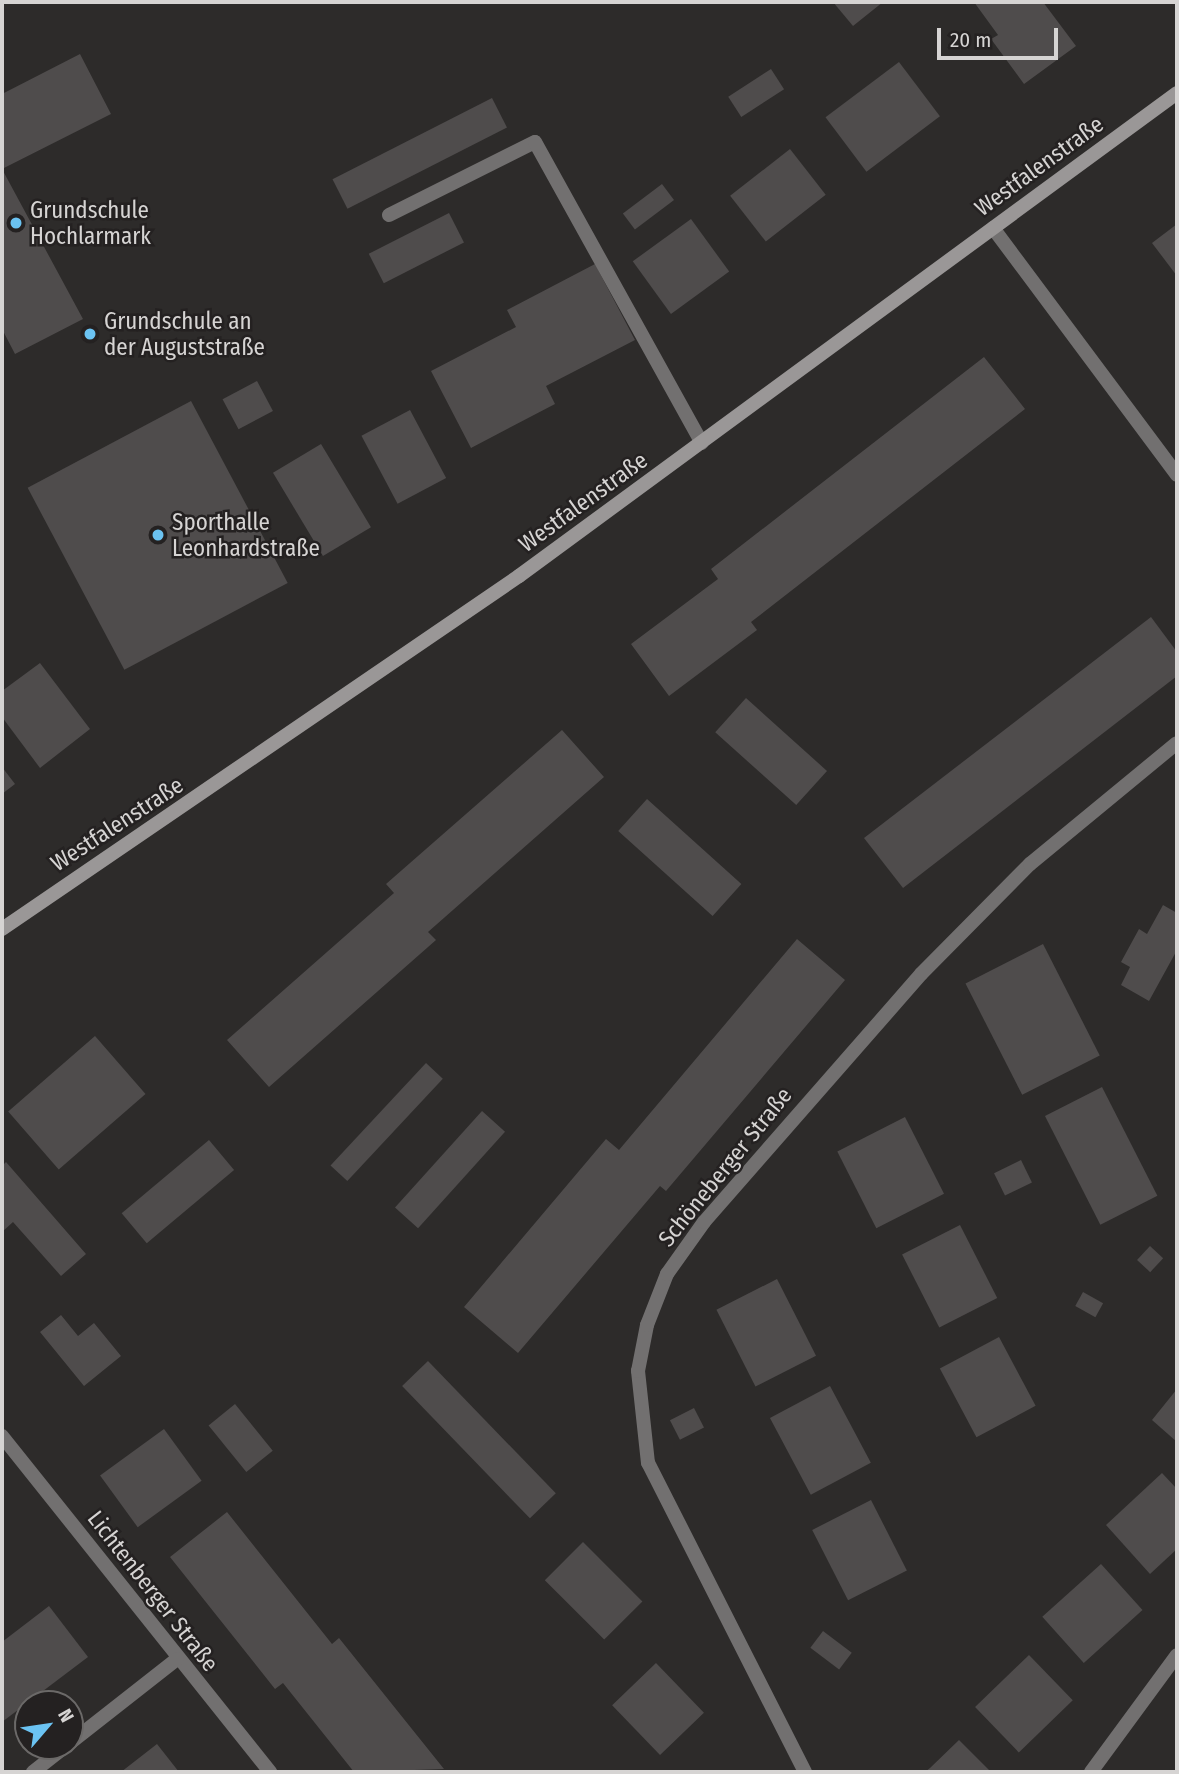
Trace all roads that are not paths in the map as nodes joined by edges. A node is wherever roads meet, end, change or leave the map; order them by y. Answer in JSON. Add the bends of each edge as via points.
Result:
{"nodes":[{"id":1,"x":1177,"y":93,"type":"edge"},
{"id":2,"x":389,"y":215,"type":"dead end"},
{"id":3,"x":993,"y":228,"type":"junction"},
{"id":4,"x":702,"y":443,"type":"junction"},
{"id":5,"x":1177,"y":475,"type":"edge"},
{"id":6,"x":1177,"y":743,"type":"edge"},
{"id":7,"x":2,"y":929,"type":"edge"},
{"id":8,"x":2,"y":1436,"type":"edge"},
{"id":9,"x":1177,"y":1656,"type":"edge"},
{"id":10,"x":177,"y":1660,"type":"junction"},
{"id":11,"x":84,"y":1733,"type":"edge"},
{"id":12,"x":49,"y":1760,"type":"edge"},
{"id":13,"x":33,"y":1772,"type":"edge"},
{"id":14,"x":270,"y":1772,"type":"edge"},
{"id":15,"x":805,"y":1772,"type":"edge"},
{"id":16,"x":1091,"y":1772,"type":"edge"}],
"edges":[{"from":1,"to":3,"type":"main road","name":"Westfalenstraße"},
{"from":2,"to":4,"type":"street","via":[[535,142]]},
{"from":3,"to":4,"type":"main road","name":"Westfalenstraße"},
{"from":3,"to":5,"type":"street"},
{"from":4,"to":7,"type":"main road","name":"Westfalenstraße","via":[[379,675]]},
{"from":6,"to":15,"type":"street","name":"Schöneberger Straße","via":[[1030,864],[921,974],[704,1222],[667,1274],[647,1325],[638,1371],[648,1463]]},
{"from":8,"to":10,"type":"street","name":"Lichtenberger Straße"},
{"from":9,"to":16,"type":"street"},
{"from":10,"to":11,"type":"street"},
{"from":10,"to":14,"type":"street","name":"Lichtenberger Straße"},
{"from":12,"to":13,"type":"street"}]}
